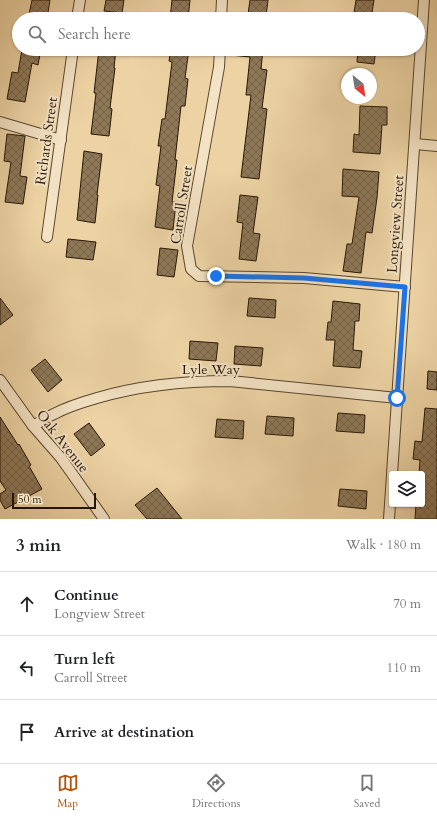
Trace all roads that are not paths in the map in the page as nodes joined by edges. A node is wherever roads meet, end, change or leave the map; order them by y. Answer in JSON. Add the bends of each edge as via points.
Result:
{"nodes":[{"id":1,"x":80,"y":0,"type":"edge"},
{"id":2,"x":222,"y":0,"type":"edge"},
{"id":3,"x":424,"y":0,"type":"edge"},
{"id":4,"x":79,"y":12,"type":"edge"},
{"id":5,"x":221,"y":12,"type":"edge"},
{"id":6,"x":423,"y":12,"type":"edge"},
{"id":7,"x":72,"y":56,"type":"edge"},
{"id":8,"x":220,"y":56,"type":"edge"},
{"id":9,"x":420,"y":56,"type":"edge"},
{"id":10,"x":0,"y":122,"type":"edge"},
{"id":11,"x":61,"y":140,"type":"junction"},
{"id":12,"x":415,"y":144,"type":"junction"},
{"id":13,"x":437,"y":146,"type":"edge"},
{"id":14,"x":47,"y":237,"type":"dead end"},
{"id":15,"x":405,"y":287,"type":"junction"},
{"id":16,"x":0,"y":380,"type":"edge"},
{"id":17,"x":397,"y":398,"type":"junction"},
{"id":18,"x":33,"y":426,"type":"junction"},
{"id":19,"x":392,"y":471,"type":"edge"},
{"id":20,"x":390,"y":507,"type":"edge"},
{"id":21,"x":104,"y":519,"type":"edge"},
{"id":22,"x":389,"y":519,"type":"edge"}],
"edges":[{"from":1,"to":4,"type":"street"},
{"from":2,"to":5,"type":"street"},
{"from":3,"to":6,"type":"street","name":"Longview Street"},
{"from":7,"to":11,"type":"street","name":"Richards Street"},
{"from":8,"to":15,"type":"street","name":"Carroll Street","via":[[187,246],[191,269],[199,276],[304,278]]},
{"from":9,"to":12,"type":"street","name":"Longview Street"},
{"from":10,"to":11,"type":"street"},
{"from":11,"to":14,"type":"street","name":"Richards Street"},
{"from":12,"to":13,"type":"street"},
{"from":12,"to":15,"type":"street","name":"Longview Street"},
{"from":15,"to":17,"type":"street","name":"Longview Street"},
{"from":16,"to":18,"type":"street","name":"Oak Avenue"},
{"from":17,"to":18,"type":"street","name":"Lyle Way","via":[[230,381],[168,383],[124,390],[86,401],[55,413]]},
{"from":17,"to":19,"type":"street","name":"Longview Street"},
{"from":18,"to":21,"type":"street","name":"Oak Avenue","via":[[61,458]]},
{"from":20,"to":22,"type":"street","name":"Longview Street"}]}
